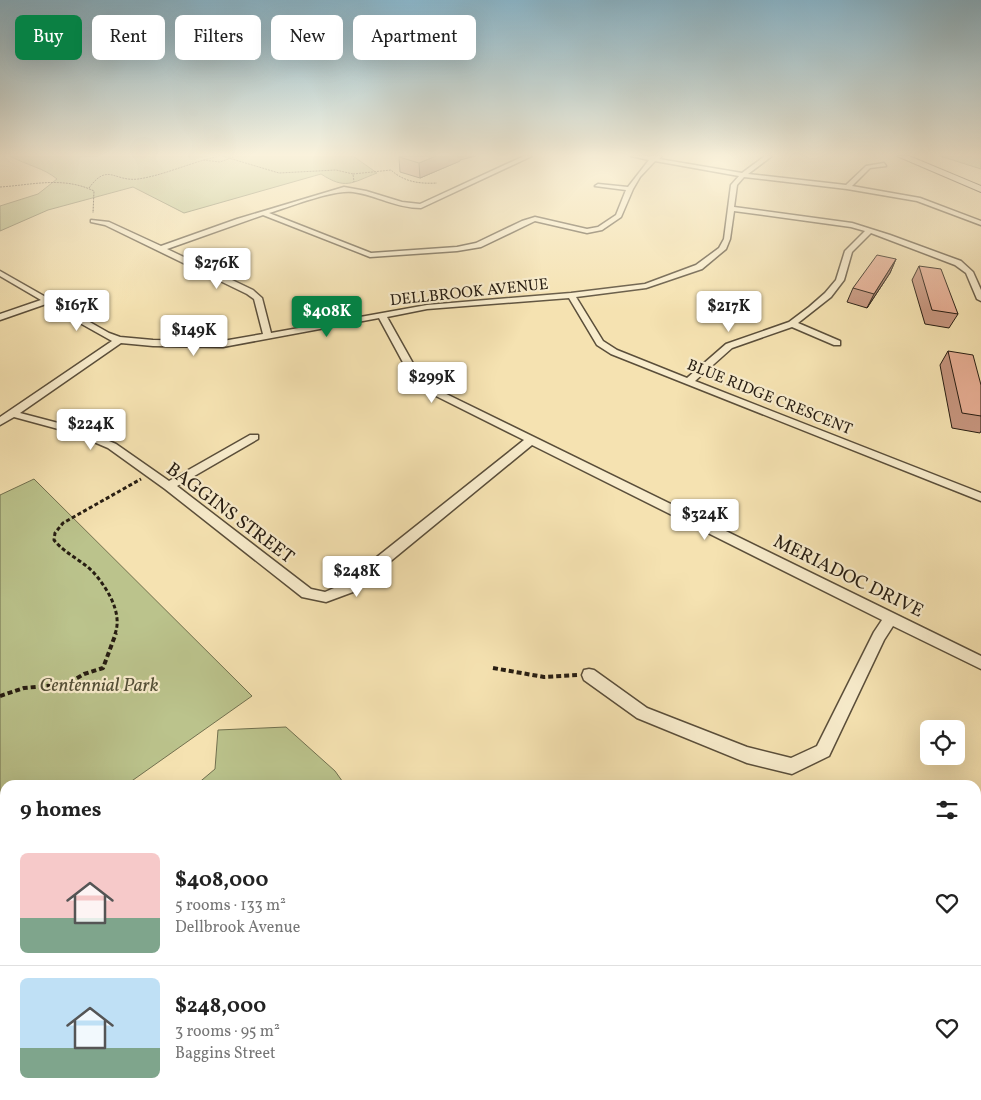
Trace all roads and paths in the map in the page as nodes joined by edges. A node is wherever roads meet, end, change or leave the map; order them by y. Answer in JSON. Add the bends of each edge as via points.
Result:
{"nodes":[{"id":1,"x":93,"y":207,"type":"edge"},
{"id":2,"x":281,"y":207,"type":"edge"},
{"id":3,"x":623,"y":207,"type":"edge"},
{"id":4,"x":940,"y":207,"type":"edge"},
{"id":5,"x":732,"y":209,"type":"joint"},
{"id":6,"x":263,"y":213,"type":"junction"},
{"id":7,"x":93,"y":221,"type":"joint"},
{"id":8,"x":981,"y":223,"type":"edge"},
{"id":9,"x":870,"y":230,"type":"junction"},
{"id":10,"x":160,"y":249,"type":"junction"},
{"id":11,"x":0,"y":273,"type":"edge"},
{"id":12,"x":571,"y":295,"type":"junction"},
{"id":13,"x":981,"y":299,"type":"edge"},
{"id":14,"x":46,"y":301,"type":"junction"},
{"id":15,"x":382,"y":316,"type":"junction"},
{"id":16,"x":0,"y":317,"type":"edge"},
{"id":17,"x":792,"y":324,"type":"junction"},
{"id":18,"x":268,"y":337,"type":"junction"},
{"id":19,"x":119,"y":340,"type":"junction"},
{"id":20,"x":837,"y":343,"type":"dead end"},
{"id":21,"x":689,"y":381,"type":"junction"},
{"id":22,"x":13,"y":414,"type":"junction"},
{"id":23,"x":0,"y":422,"type":"edge"},
{"id":24,"x":254,"y":437,"type":"dead end"},
{"id":25,"x":531,"y":440,"type":"junction"},
{"id":26,"x":150,"y":474,"type":"junction"},
{"id":27,"x":169,"y":486,"type":"junction"},
{"id":28,"x":981,"y":497,"type":"edge"},
{"id":29,"x":891,"y":618,"type":"junction"},
{"id":30,"x":981,"y":663,"type":"edge"},
{"id":31,"x":493,"y":668,"type":"dead end"},
{"id":32,"x":589,"y":675,"type":"joint"},
{"id":33,"x":0,"y":696,"type":"edge"}],
"edges":[{"from":1,"to":7,"type":"path"},
{"from":2,"to":6,"type":"street"},
{"from":3,"to":6,"type":"street","via":[[619,216],[600,229],[587,232],[536,220],[524,222],[478,245],[370,255]]},
{"from":4,"to":8,"type":"street"},
{"from":5,"to":9,"type":"street","via":[[815,219]]},
{"from":5,"to":12,"type":"street","name":"DELLBROOK AVENUE","via":[[727,239],[722,248],[699,267],[646,286]]},
{"from":6,"to":10,"type":"street"},
{"from":7,"to":10,"type":"street","via":[[107,223]]},
{"from":9,"to":13,"type":"street","via":[[958,263],[969,272]]},
{"from":9,"to":17,"type":"street","via":[[849,251],[840,280],[828,295]]},
{"from":10,"to":18,"type":"street","via":[[258,298]]},
{"from":11,"to":14,"type":"street","name":"DELLBROOK AVENUE"},
{"from":12,"to":15,"type":"street","name":"DELLBROOK AVENUE","via":[[427,307]]},
{"from":12,"to":21,"type":"street","name":"BLUE RIDGE CRESCENT","via":[[600,343],[614,352]]},
{"from":14,"to":16,"type":"street"},
{"from":14,"to":19,"type":"street","name":"DELLBROOK AVENUE"},
{"from":15,"to":18,"type":"street","name":"DELLBROOK AVENUE"},
{"from":15,"to":25,"type":"street","name":"MERIADOC DRIVE","via":[[411,368],[429,389]]},
{"from":17,"to":20,"type":"street"},
{"from":17,"to":21,"type":"street","via":[[729,346]]},
{"from":18,"to":19,"type":"street","name":"DELLBROOK AVENUE","via":[[200,346]]},
{"from":19,"to":22,"type":"street"},
{"from":21,"to":28,"type":"street","name":"BLUE RIDGE CRESCENT"},
{"from":22,"to":23,"type":"street"},
{"from":22,"to":26,"type":"street","name":"BAGGINS STREET","via":[[86,434],[112,446]]},
{"from":24,"to":27,"type":"street"},
{"from":25,"to":27,"type":"street","name":"BAGGINS STREET","via":[[348,588],[326,597],[307,593]]},
{"from":25,"to":29,"type":"street","name":"MERIADOC DRIVE"},
{"from":26,"to":27,"type":"street","name":"BAGGINS STREET"},
{"from":26,"to":33,"type":"path","via":[[63,523],[55,533],[54,540],[62,550],[93,572],[114,603],[117,629],[102,668],[67,684],[24,688]]},
{"from":29,"to":30,"type":"street","name":"MERIADOC DRIVE"},
{"from":29,"to":32,"type":"street","via":[[823,751],[792,766],[747,755],[642,713]]},
{"from":31,"to":32,"type":"path","via":[[544,677]]}]}
